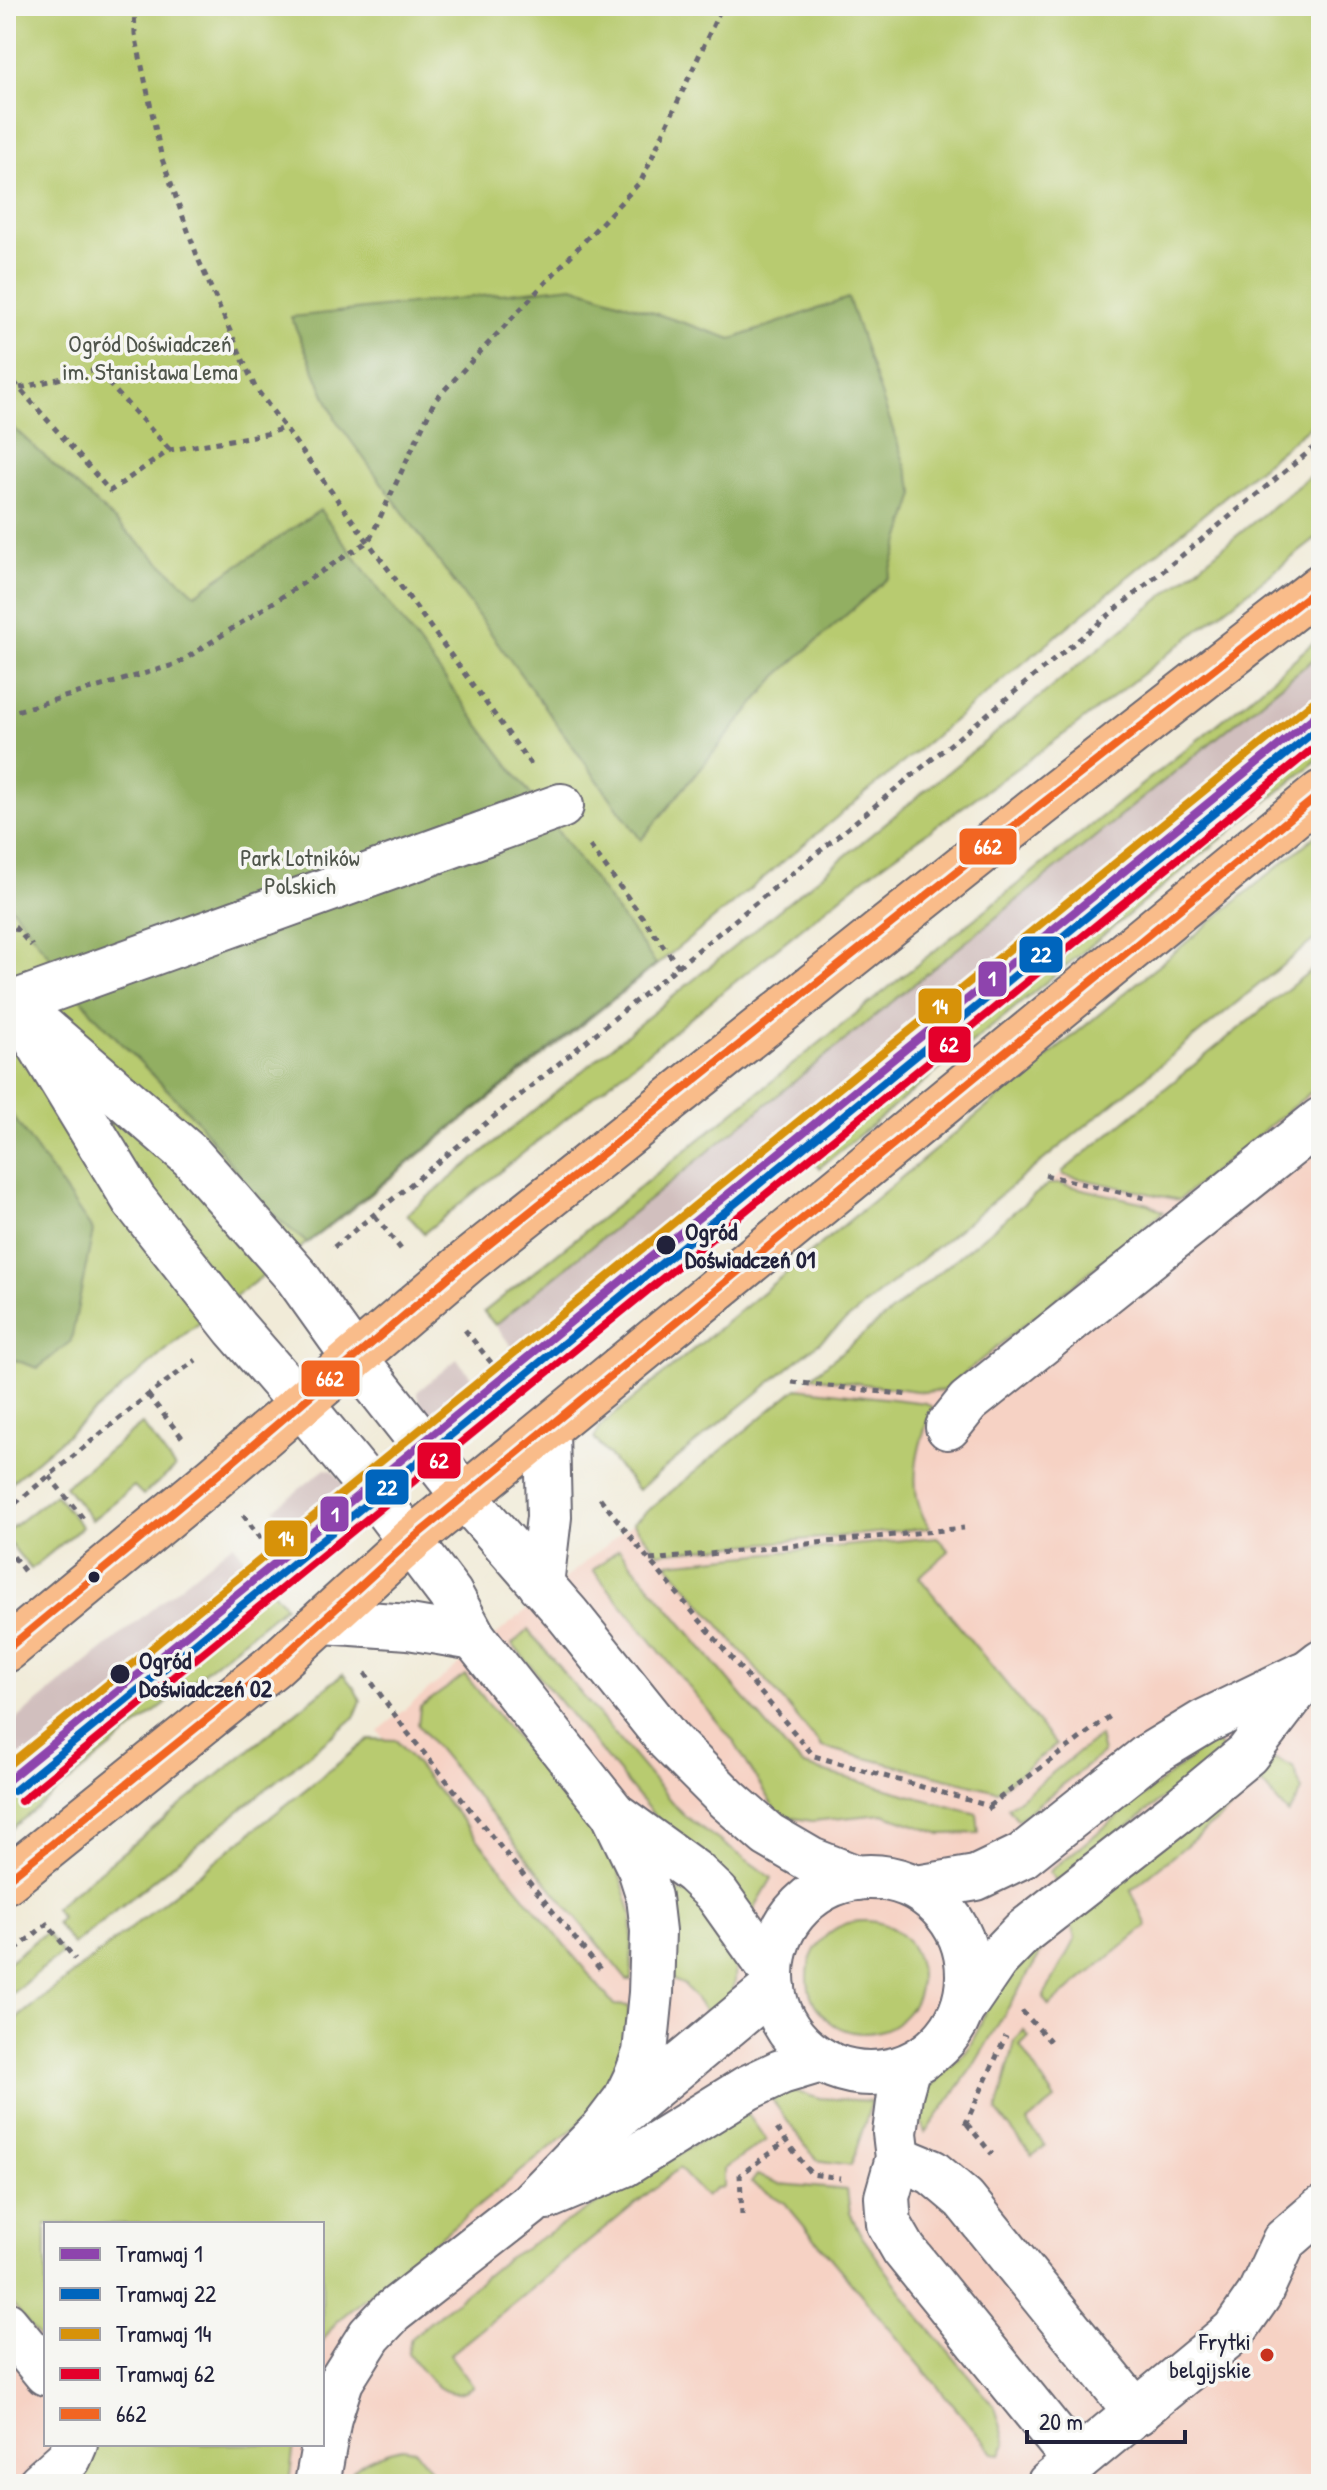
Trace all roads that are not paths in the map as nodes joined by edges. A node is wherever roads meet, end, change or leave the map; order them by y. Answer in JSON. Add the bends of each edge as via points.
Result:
{"nodes":[{"id":1,"x":1321,"y":586,"type":"edge"},
{"id":2,"x":1321,"y":793,"type":"edge"},
{"id":3,"x":561,"y":806,"type":"road end"},
{"id":4,"x":10,"y":998,"type":"edge"},
{"id":5,"x":1321,"y":1120,"type":"edge"},
{"id":6,"x":354,"y":1357,"type":"junction"},
{"id":7,"x":301,"y":1404,"type":"junction"},
{"id":8,"x":958,"y":1414,"type":"road end"},
{"id":9,"x":547,"y":1431,"type":"junction"},
{"id":10,"x":464,"y":1496,"type":"junction"},
{"id":11,"x":411,"y":1540,"type":"junction"},
{"id":12,"x":541,"y":1585,"type":"junction"},
{"id":13,"x":324,"y":1621,"type":"junction"},
{"id":14,"x":474,"y":1638,"type":"junction"},
{"id":15,"x":6,"y":1650,"type":"edge"},
{"id":16,"x":1317,"y":1666,"type":"edge"},
{"id":17,"x":613,"y":1813,"type":"junction"},
{"id":18,"x":857,"y":1878,"type":"junction"},
{"id":19,"x":6,"y":1881,"type":"edge"},
{"id":20,"x":917,"y":1888,"type":"junction"},
{"id":21,"x":772,"y":1979,"type":"junction"},
{"id":22,"x":963,"y":2008,"type":"junction"},
{"id":23,"x":821,"y":2060,"type":"junction"},
{"id":24,"x":908,"y":2066,"type":"junction"},
{"id":25,"x":603,"y":2129,"type":"junction"},
{"id":26,"x":898,"y":2158,"type":"junction"},
{"id":27,"x":530,"y":2204,"type":"junction"},
{"id":28,"x":1321,"y":2209,"type":"edge"},
{"id":29,"x":6,"y":2324,"type":"edge"},
{"id":30,"x":44,"y":2371,"type":"edge"},
{"id":31,"x":1137,"y":2413,"type":"junction"},
{"id":32,"x":324,"y":2441,"type":"edge"},
{"id":33,"x":74,"y":2446,"type":"edge"},
{"id":34,"x":323,"y":2446,"type":"edge"},
{"id":35,"x":1062,"y":2473,"type":"edge"},
{"id":36,"x":40,"y":2484,"type":"edge"},
{"id":37,"x":317,"y":2484,"type":"edge"}],
"edges":[{"from":1,"to":6,"type":"main road","via":[[493,1241]]},
{"from":2,"to":9,"type":"main road"},
{"from":3,"to":4,"type":"lane"},
{"from":4,"to":6,"type":"lane","via":[[191,1156],[297,1277]]},
{"from":4,"to":7,"type":"lane","via":[[134,1200]]},
{"from":5,"to":8,"type":"lane"},
{"from":6,"to":7,"type":"main road"},
{"from":6,"to":10,"type":"lane"},
{"from":7,"to":11,"type":"lane"},
{"from":7,"to":15,"type":"main road"},
{"from":9,"to":10,"type":"main road"},
{"from":9,"to":12,"type":"lane","via":[[549,1525]]},
{"from":10,"to":11,"type":"main road"},
{"from":10,"to":12,"type":"lane"},
{"from":11,"to":13,"type":"main road"},
{"from":11,"to":14,"type":"lane"},
{"from":12,"to":18,"type":"lane","via":[[669,1741],[727,1799],[768,1835]]},
{"from":13,"to":14,"type":"lane"},
{"from":13,"to":19,"type":"main road"},
{"from":14,"to":17,"type":"lane"},
{"from":16,"to":20,"type":"lane","via":[[1148,1756],[1022,1856],[976,1878]]},
{"from":16,"to":22,"type":"lane","via":[[1247,1754],[1023,1932],[995,1961]]},
{"from":17,"to":21,"type":"lane","via":[[717,1894]]},
{"from":17,"to":25,"type":"lane","via":[[640,1869],[653,1931],[645,2053],[625,2100]]},
{"from":18,"to":20,"type":"lane","via":[[892,1879]]},
{"from":18,"to":21,"type":"lane","via":[[824,1887],[797,1909],[779,1937]]},
{"from":20,"to":22,"type":"lane","via":[[941,1906],[960,1933],[968,1961]]},
{"from":21,"to":23,"type":"lane","via":[[788,2031]]},
{"from":21,"to":25,"type":"lane"},
{"from":22,"to":24,"type":"lane","via":[[944,2040]]},
{"from":23,"to":24,"type":"lane","via":[[862,2073]]},
{"from":23,"to":27,"type":"lane","via":[[747,2088],[623,2165]]},
{"from":24,"to":26,"type":"lane","via":[[895,2133]]},
{"from":25,"to":27,"type":"lane"},
{"from":26,"to":31,"type":"lane","via":[[932,2172],[964,2199]]},
{"from":26,"to":35,"type":"lane","via":[[887,2197],[889,2224]]},
{"from":27,"to":32,"type":"lane","via":[[370,2335],[341,2381]]},
{"from":28,"to":31,"type":"lane","via":[[1284,2241],[1259,2295],[1234,2331]]},
{"from":29,"to":30,"type":"lane"},
{"from":31,"to":35,"type":"lane"},
{"from":33,"to":36,"type":"lane","via":[[62,2466]]},
{"from":34,"to":37,"type":"lane"}]}
